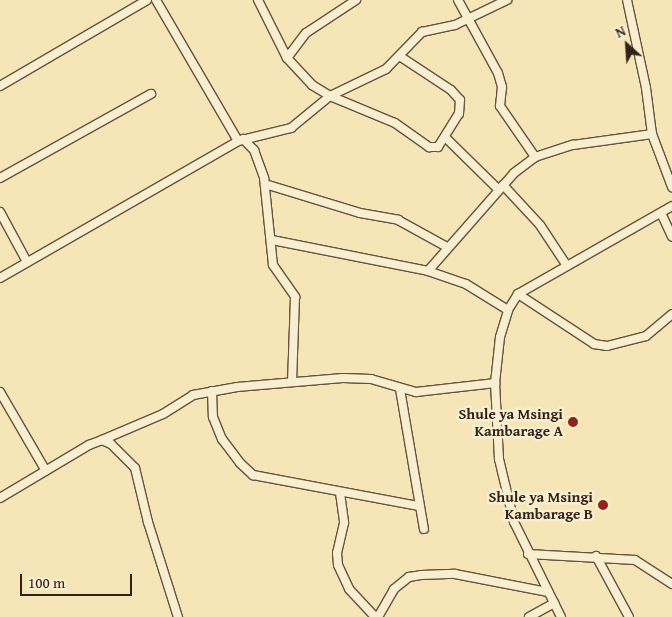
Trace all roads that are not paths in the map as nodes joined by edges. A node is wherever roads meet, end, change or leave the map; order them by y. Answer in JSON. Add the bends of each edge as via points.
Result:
{"nodes":[{"id":1,"x":147,"y":0,"type":"edge"},
{"id":2,"x":156,"y":0,"type":"edge"},
{"id":3,"x":258,"y":0,"type":"edge"},
{"id":4,"x":356,"y":0,"type":"edge"},
{"id":5,"x":458,"y":0,"type":"edge"},
{"id":6,"x":507,"y":0,"type":"edge"},
{"id":7,"x":627,"y":0,"type":"edge"},
{"id":8,"x":498,"y":1,"type":"edge"},
{"id":9,"x":466,"y":20,"type":"junction"},
{"id":10,"x":401,"y":57,"type":"junction"},
{"id":11,"x":287,"y":58,"type":"junction"},
{"id":12,"x":0,"y":86,"type":"edge"},
{"id":13,"x":151,"y":94,"type":"dead end"},
{"id":14,"x":330,"y":96,"type":"junction"},
{"id":15,"x":652,"y":134,"type":"junction"},
{"id":16,"x":446,"y":138,"type":"junction"},
{"id":17,"x":241,"y":140,"type":"junction"},
{"id":18,"x":535,"y":157,"type":"junction"},
{"id":19,"x":0,"y":178,"type":"edge"},
{"id":20,"x":265,"y":184,"type":"junction"},
{"id":21,"x":501,"y":187,"type":"junction"},
{"id":22,"x":672,"y":187,"type":"edge"},
{"id":23,"x":672,"y":206,"type":"edge"},
{"id":24,"x":0,"y":212,"type":"edge"},
{"id":25,"x":661,"y":212,"type":"junction"},
{"id":26,"x":672,"y":237,"type":"edge"},
{"id":27,"x":272,"y":240,"type":"junction"},
{"id":28,"x":447,"y":247,"type":"junction"},
{"id":29,"x":27,"y":262,"type":"junction"},
{"id":30,"x":567,"y":266,"type":"junction"},
{"id":31,"x":428,"y":271,"type":"junction"},
{"id":32,"x":0,"y":278,"type":"edge"},
{"id":33,"x":518,"y":294,"type":"junction"},
{"id":34,"x":508,"y":310,"type":"junction"},
{"id":35,"x":672,"y":314,"type":"edge"},
{"id":36,"x":292,"y":382,"type":"junction"},
{"id":37,"x":495,"y":383,"type":"junction"},
{"id":38,"x":400,"y":389,"type":"junction"},
{"id":39,"x":212,"y":391,"type":"junction"},
{"id":40,"x":0,"y":392,"type":"edge"},
{"id":41,"x":102,"y":440,"type":"junction"},
{"id":42,"x":46,"y":470,"type":"junction"},
{"id":43,"x":340,"y":493,"type":"junction"},
{"id":44,"x":0,"y":498,"type":"edge"},
{"id":45,"x":419,"y":506,"type":"junction"},
{"id":46,"x":424,"y":529,"type":"dead end"},
{"id":47,"x":528,"y":554,"type":"junction"},
{"id":48,"x":596,"y":556,"type":"junction"},
{"id":49,"x":672,"y":584,"type":"edge"},
{"id":50,"x":548,"y":592,"type":"junction"},
{"id":51,"x":554,"y":603,"type":"junction"},
{"id":52,"x":178,"y":617,"type":"edge"},
{"id":53,"x":377,"y":617,"type":"edge"},
{"id":54,"x":528,"y":617,"type":"edge"},
{"id":55,"x":561,"y":617,"type":"edge"},
{"id":56,"x":629,"y":617,"type":"edge"}],
"edges":[{"from":1,"to":12,"type":"street"},
{"from":2,"to":17,"type":"street"},
{"from":3,"to":11,"type":"street"},
{"from":4,"to":11,"type":"street","via":[[306,33]]},
{"from":5,"to":9,"type":"street"},
{"from":6,"to":8,"type":"street"},
{"from":7,"to":15,"type":"street","via":[[646,88]]},
{"from":8,"to":9,"type":"street"},
{"from":9,"to":10,"type":"street","via":[[422,32]]},
{"from":9,"to":18,"type":"street","via":[[483,41],[498,73],[502,86],[500,106]]},
{"from":10,"to":14,"type":"street","via":[[372,77]]},
{"from":10,"to":16,"type":"street","via":[[451,90],[460,100],[459,114]]},
{"from":11,"to":14,"type":"street","via":[[312,85]]},
{"from":13,"to":19,"type":"street"},
{"from":14,"to":16,"type":"street","via":[[395,124],[429,147],[438,147]]},
{"from":14,"to":17,"type":"street","via":[[285,131]]},
{"from":15,"to":18,"type":"street","via":[[573,144]]},
{"from":15,"to":22,"type":"street"},
{"from":16,"to":21,"type":"street"},
{"from":17,"to":20,"type":"street","via":[[254,150]]},
{"from":17,"to":29,"type":"street"},
{"from":18,"to":21,"type":"street"},
{"from":20,"to":27,"type":"street"},
{"from":20,"to":28,"type":"street","via":[[360,213],[398,220]]},
{"from":21,"to":28,"type":"street"},
{"from":21,"to":30,"type":"street","via":[[540,225]]},
{"from":23,"to":25,"type":"street"},
{"from":24,"to":29,"type":"street"},
{"from":25,"to":26,"type":"street"},
{"from":25,"to":30,"type":"street"},
{"from":27,"to":31,"type":"street"},
{"from":27,"to":36,"type":"street","via":[[273,265],[295,297]]},
{"from":28,"to":31,"type":"street"},
{"from":29,"to":32,"type":"street"},
{"from":30,"to":33,"type":"street"},
{"from":31,"to":34,"type":"street","via":[[466,284]]},
{"from":33,"to":34,"type":"street"},
{"from":33,"to":35,"type":"street","via":[[594,344],[607,346],[646,336]]},
{"from":34,"to":37,"type":"street","via":[[500,337]]},
{"from":36,"to":38,"type":"street","via":[[356,378]]},
{"from":36,"to":39,"type":"street"},
{"from":37,"to":38,"type":"street","via":[[437,392]]},
{"from":37,"to":47,"type":"street","via":[[499,459],[514,522]]},
{"from":38,"to":45,"type":"street"},
{"from":39,"to":41,"type":"street","via":[[193,395],[163,414]]},
{"from":39,"to":43,"type":"street","via":[[211,407],[216,425],[231,453],[247,471],[290,484]]},
{"from":40,"to":42,"type":"street"},
{"from":41,"to":42,"type":"street"},
{"from":41,"to":52,"type":"street","via":[[121,452],[135,468]]},
{"from":42,"to":44,"type":"street"},
{"from":43,"to":45,"type":"street"},
{"from":43,"to":53,"type":"street","via":[[344,523],[338,565],[349,589]]},
{"from":45,"to":46,"type":"street"},
{"from":47,"to":48,"type":"street"},
{"from":47,"to":50,"type":"street"},
{"from":48,"to":49,"type":"street","via":[[635,560]]},
{"from":48,"to":56,"type":"street"},
{"from":50,"to":51,"type":"street"},
{"from":50,"to":53,"type":"street","via":[[455,574],[422,575],[409,577],[394,589]]},
{"from":51,"to":54,"type":"street"},
{"from":51,"to":55,"type":"street"}]}
